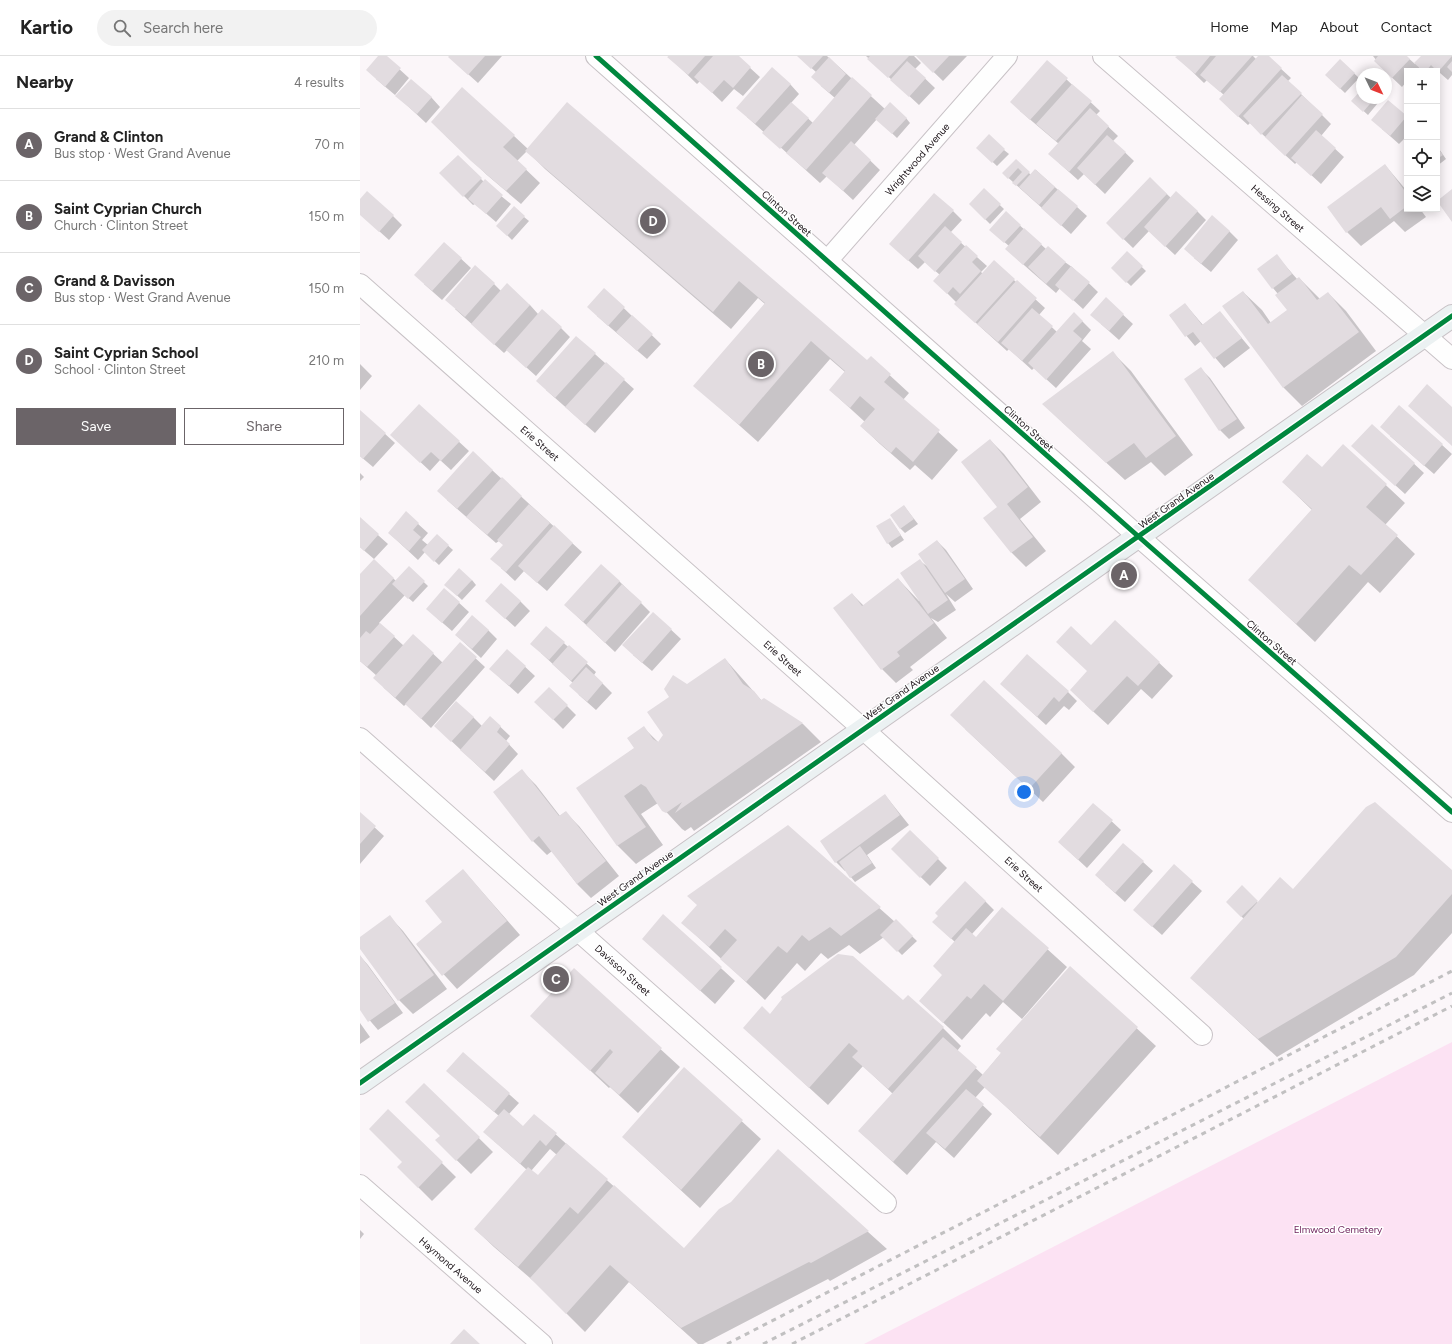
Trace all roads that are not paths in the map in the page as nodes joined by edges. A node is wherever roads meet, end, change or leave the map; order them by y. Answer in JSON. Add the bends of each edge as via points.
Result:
{"nodes":[{"id":1,"x":596,"y":56,"type":"edge"},
{"id":2,"x":1007,"y":56,"type":"edge"},
{"id":3,"x":1103,"y":56,"type":"edge"},
{"id":4,"x":827,"y":261,"type":"junction"},
{"id":5,"x":360,"y":284,"type":"edge"},
{"id":6,"x":1452,"y":316,"type":"edge"},
{"id":7,"x":1425,"y":335,"type":"junction"},
{"id":8,"x":1452,"y":359,"type":"edge"},
{"id":9,"x":1138,"y":537,"type":"junction"},
{"id":10,"x":863,"y":729,"type":"junction"},
{"id":11,"x":360,"y":738,"type":"edge"},
{"id":12,"x":1452,"y":812,"type":"edge"},
{"id":13,"x":577,"y":930,"type":"junction"},
{"id":14,"x":1202,"y":1035,"type":"dead end"},
{"id":15,"x":360,"y":1083,"type":"edge"},
{"id":16,"x":360,"y":1185,"type":"edge"},
{"id":17,"x":886,"y":1203,"type":"dead end"},
{"id":18,"x":542,"y":1344,"type":"edge"}],
"edges":[{"from":1,"to":4,"type":"street","name":"Clinton Street"},
{"from":2,"to":4,"type":"street","name":"Wrightwood Avenue"},
{"from":3,"to":7,"type":"street","name":"Hessing Street"},
{"from":4,"to":9,"type":"street","name":"Clinton Street"},
{"from":5,"to":10,"type":"street","name":"Erie Street"},
{"from":6,"to":7,"type":"main road","name":"West Grand Avenue"},
{"from":7,"to":8,"type":"street","name":"Hessing Street"},
{"from":7,"to":9,"type":"main road","name":"West Grand Avenue"},
{"from":9,"to":10,"type":"main road","name":"West Grand Avenue"},
{"from":9,"to":12,"type":"street","name":"Clinton Street"},
{"from":10,"to":13,"type":"main road","name":"West Grand Avenue"},
{"from":10,"to":14,"type":"street","name":"Erie Street"},
{"from":11,"to":13,"type":"street","name":"Davisson Street"},
{"from":13,"to":15,"type":"main road","name":"West Grand Avenue"},
{"from":13,"to":17,"type":"street","name":"Davisson Street"},
{"from":16,"to":18,"type":"street","name":"Haymond Avenue"}]}
